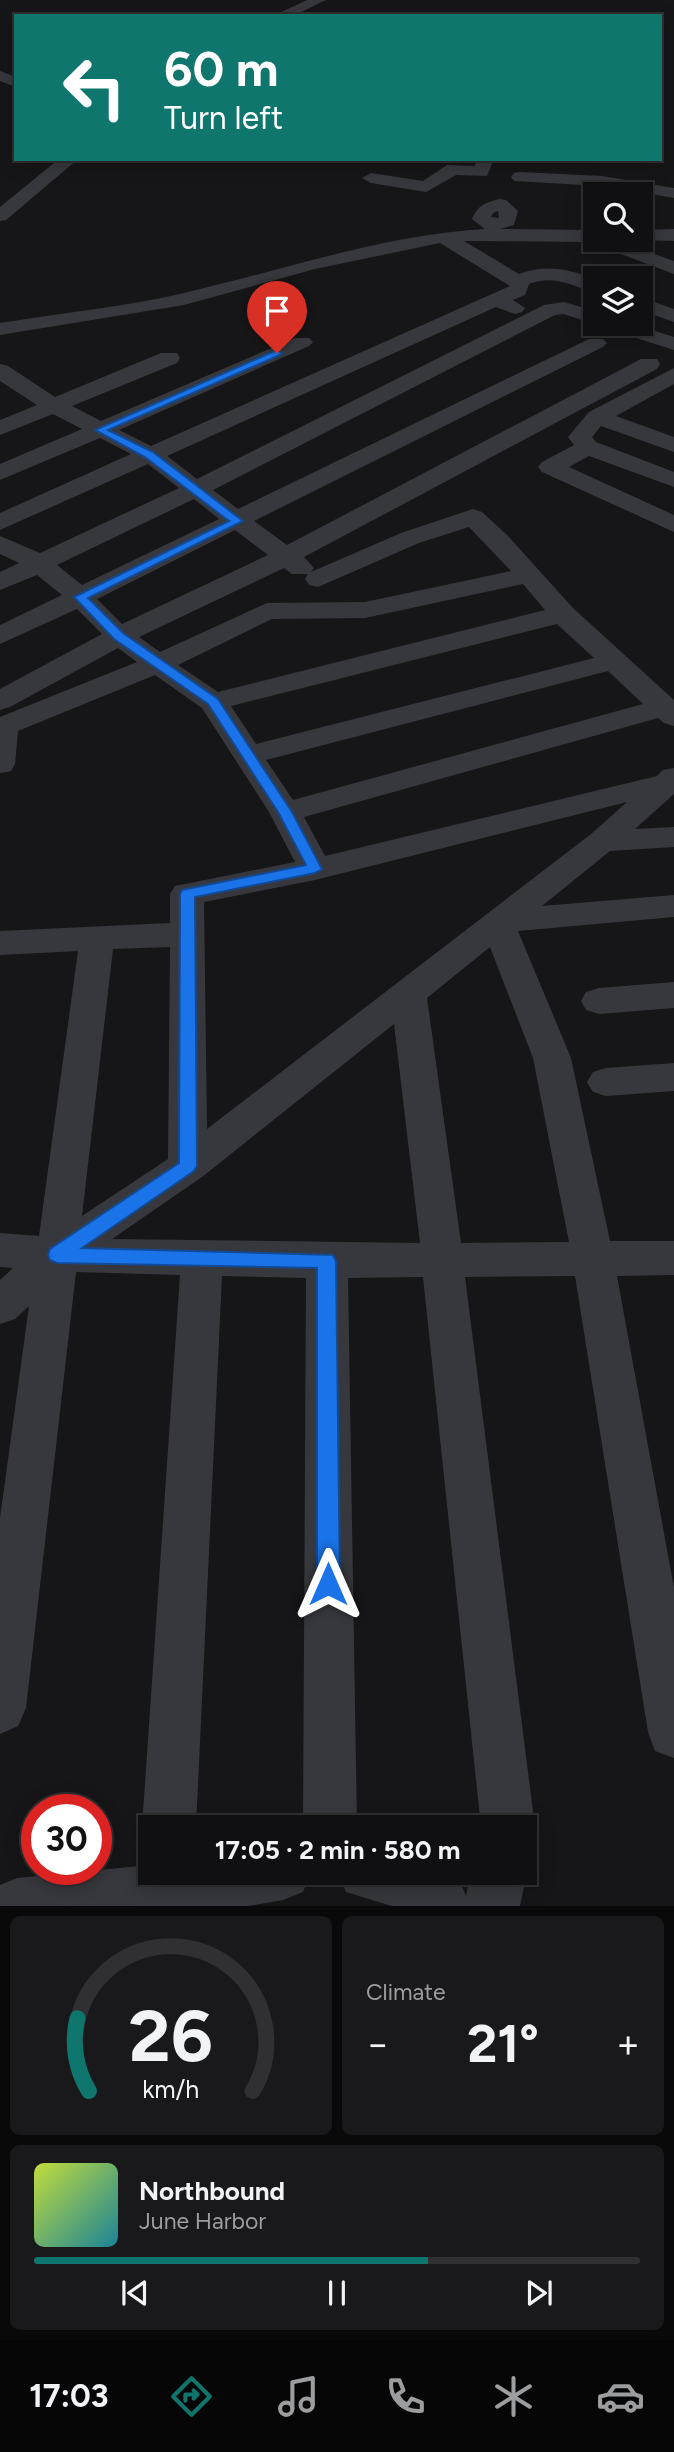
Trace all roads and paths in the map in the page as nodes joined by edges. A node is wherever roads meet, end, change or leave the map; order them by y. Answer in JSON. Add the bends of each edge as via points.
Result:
{"nodes":[{"id":1,"x":319,"y":0,"type":"edge"},
{"id":2,"x":285,"y":14,"type":"edge"},
{"id":3,"x":68,"y":161,"type":"edge"},
{"id":4,"x":485,"y":161,"type":"edge"},
{"id":5,"x":530,"y":161,"type":"edge"},
{"id":6,"x":520,"y":177,"type":"junction"},
{"id":7,"x":371,"y":178,"type":"dead end"},
{"id":8,"x":583,"y":185,"type":"edge"},
{"id":9,"x":0,"y":216,"type":"edge"},
{"id":10,"x":490,"y":230,"type":"junction"},
{"id":11,"x":674,"y":235,"type":"edge"},
{"id":12,"x":534,"y":236,"type":"junction"},
{"id":13,"x":653,"y":236,"type":"edge"},
{"id":14,"x":443,"y":237,"type":"junction"},
{"id":15,"x":583,"y":238,"type":"edge"},
{"id":16,"x":631,"y":252,"type":"edge"},
{"id":17,"x":571,"y":256,"type":"dead end"},
{"id":18,"x":674,"y":268,"type":"edge"},
{"id":19,"x":518,"y":281,"type":"junction"},
{"id":20,"x":583,"y":282,"type":"edge"},
{"id":21,"x":496,"y":299,"type":"junction"},
{"id":22,"x":653,"y":308,"type":"edge"},
{"id":23,"x":583,"y":315,"type":"edge"},
{"id":24,"x":674,"y":316,"type":"edge"},
{"id":25,"x":537,"y":318,"type":"junction"},
{"id":26,"x":0,"y":329,"type":"edge"},
{"id":27,"x":649,"y":336,"type":"edge"},
{"id":28,"x":302,"y":342,"type":"dead end"},
{"id":29,"x":674,"y":344,"type":"edge"},
{"id":30,"x":622,"y":353,"type":"junction"},
{"id":31,"x":169,"y":358,"type":"dead end"},
{"id":32,"x":0,"y":371,"type":"edge"},
{"id":33,"x":674,"y":375,"type":"edge"},
{"id":34,"x":22,"y":384,"type":"junction"},
{"id":35,"x":0,"y":392,"type":"edge"},
{"id":36,"x":639,"y":394,"type":"junction"},
{"id":37,"x":662,"y":403,"type":"dead end"},
{"id":38,"x":54,"y":406,"type":"junction"},
{"id":39,"x":597,"y":417,"type":"junction"},
{"id":40,"x":0,"y":428,"type":"edge"},
{"id":41,"x":100,"y":430,"type":"junction"},
{"id":42,"x":674,"y":445,"type":"edge"},
{"id":43,"x":588,"y":447,"type":"junction"},
{"id":44,"x":149,"y":454,"type":"junction"},
{"id":45,"x":0,"y":473,"type":"edge"},
{"id":46,"x":674,"y":480,"type":"edge"},
{"id":47,"x":194,"y":490,"type":"junction"},
{"id":48,"x":237,"y":521,"type":"junction"},
{"id":49,"x":0,"y":522,"type":"edge"},
{"id":50,"x":674,"y":524,"type":"edge"},
{"id":51,"x":0,"y":544,"type":"edge"},
{"id":52,"x":285,"y":557,"type":"junction"},
{"id":53,"x":39,"y":562,"type":"junction"},
{"id":54,"x":529,"y":575,"type":"junction"},
{"id":55,"x":318,"y":579,"type":"junction"},
{"id":56,"x":0,"y":582,"type":"edge"},
{"id":57,"x":80,"y":597,"type":"junction"},
{"id":58,"x":365,"y":610,"type":"junction"},
{"id":59,"x":563,"y":614,"type":"junction"},
{"id":60,"x":0,"y":636,"type":"edge"},
{"id":61,"x":119,"y":636,"type":"junction"},
{"id":62,"x":615,"y":661,"type":"junction"},
{"id":63,"x":159,"y":663,"type":"junction"},
{"id":64,"x":0,"y":701,"type":"edge"},
{"id":65,"x":213,"y":702,"type":"junction"},
{"id":66,"x":669,"y":712,"type":"edge"},
{"id":67,"x":249,"y":755,"type":"junction"},
{"id":68,"x":0,"y":764,"type":"edge"},
{"id":69,"x":669,"y":780,"type":"edge"},
{"id":70,"x":285,"y":812,"type":"junction"},
{"id":71,"x":674,"y":837,"type":"edge"},
{"id":72,"x":603,"y":841,"type":"junction"},
{"id":73,"x":315,"y":869,"type":"junction"},
{"id":74,"x":674,"y":906,"type":"edge"},
{"id":75,"x":497,"y":921,"type":"junction"},
{"id":76,"x":188,"y":934,"type":"junction"},
{"id":77,"x":97,"y":938,"type":"junction"},
{"id":78,"x":0,"y":943,"type":"edge"},
{"id":79,"x":408,"y":994,"type":"junction"},
{"id":80,"x":674,"y":995,"type":"edge"},
{"id":81,"x":599,"y":1001,"type":"dead end"},
{"id":82,"x":674,"y":1077,"type":"edge"},
{"id":83,"x":606,"y":1082,"type":"dead end"},
{"id":84,"x":188,"y":1166,"type":"junction"},
{"id":85,"x":0,"y":1250,"type":"edge"},
{"id":86,"x":57,"y":1255,"type":"junction"},
{"id":87,"x":202,"y":1258,"type":"junction"},
{"id":88,"x":674,"y":1258,"type":"edge"},
{"id":89,"x":443,"y":1260,"type":"junction"},
{"id":90,"x":593,"y":1260,"type":"junction"},
{"id":91,"x":327,"y":1261,"type":"junction"},
{"id":92,"x":0,"y":1306,"type":"edge"},
{"id":93,"x":0,"y":1708,"type":"edge"},
{"id":94,"x":674,"y":1732,"type":"edge"},
{"id":95,"x":170,"y":1815,"type":"edge"},
{"id":96,"x":330,"y":1815,"type":"edge"},
{"id":97,"x":507,"y":1815,"type":"edge"},
{"id":98,"x":198,"y":1885,"type":"edge"},
{"id":99,"x":419,"y":1885,"type":"edge"},
{"id":100,"x":496,"y":1885,"type":"edge"},
{"id":101,"x":166,"y":1890,"type":"edge"},
{"id":102,"x":18,"y":1906,"type":"edge"},
{"id":103,"x":442,"y":1906,"type":"edge"},
{"id":104,"x":492,"y":1906,"type":"edge"}],
"edges":[{"from":1,"to":2,"type":"street"},
{"from":3,"to":9,"type":"street"},
{"from":4,"to":7,"type":"street","via":[[481,172],[453,169],[426,187]]},
{"from":5,"to":6,"type":"street"},
{"from":6,"to":8,"type":"street"},
{"from":6,"to":10,"type":"street","via":[[500,204],[485,210],[481,219]]},
{"from":10,"to":12,"type":"street"},
{"from":10,"to":14,"type":"street"},
{"from":11,"to":13,"type":"street"},
{"from":12,"to":15,"type":"street"},
{"from":12,"to":17,"type":"street"},
{"from":14,"to":19,"type":"street"},
{"from":14,"to":26,"type":"street","via":[[312,264],[184,299]]},
{"from":16,"to":18,"type":"street"},
{"from":19,"to":20,"type":"street","via":[[551,271]]},
{"from":19,"to":21,"type":"street","via":[[518,291]]},
{"from":21,"to":25,"type":"street"},
{"from":21,"to":44,"type":"street"},
{"from":22,"to":24,"type":"street"},
{"from":23,"to":25,"type":"street","via":[[557,308]]},
{"from":25,"to":30,"type":"street"},
{"from":25,"to":47,"type":"street"},
{"from":27,"to":29,"type":"street"},
{"from":28,"to":41,"type":"street"},
{"from":30,"to":33,"type":"street"},
{"from":30,"to":48,"type":"street"},
{"from":30,"to":52,"type":"street"},
{"from":31,"to":38,"type":"street"},
{"from":32,"to":34,"type":"street"},
{"from":33,"to":36,"type":"street"},
{"from":34,"to":35,"type":"street"},
{"from":34,"to":38,"type":"street"},
{"from":36,"to":37,"type":"street"},
{"from":36,"to":39,"type":"street"},
{"from":38,"to":40,"type":"street"},
{"from":38,"to":41,"type":"street"},
{"from":39,"to":42,"type":"street"},
{"from":39,"to":43,"type":"street","via":[[580,437]]},
{"from":41,"to":44,"type":"street"},
{"from":41,"to":45,"type":"street"},
{"from":43,"to":46,"type":"street"},
{"from":43,"to":50,"type":"street","via":[[550,467]]},
{"from":44,"to":47,"type":"street"},
{"from":44,"to":49,"type":"street"},
{"from":47,"to":48,"type":"street"},
{"from":47,"to":53,"type":"street"},
{"from":48,"to":52,"type":"street"},
{"from":48,"to":57,"type":"street"},
{"from":51,"to":53,"type":"street"},
{"from":52,"to":55,"type":"street"},
{"from":52,"to":61,"type":"street"},
{"from":53,"to":56,"type":"street"},
{"from":53,"to":57,"type":"street"},
{"from":54,"to":55,"type":"street","via":[[473,517],[410,538]]},
{"from":54,"to":58,"type":"street"},
{"from":54,"to":59,"type":"street"},
{"from":55,"to":58,"type":"street"},
{"from":57,"to":60,"type":"street"},
{"from":57,"to":61,"type":"street"},
{"from":58,"to":63,"type":"street","via":[[267,611]]},
{"from":59,"to":62,"type":"street"},
{"from":59,"to":65,"type":"street"},
{"from":61,"to":63,"type":"street"},
{"from":61,"to":64,"type":"street"},
{"from":62,"to":66,"type":"street"},
{"from":62,"to":67,"type":"street"},
{"from":63,"to":65,"type":"street"},
{"from":63,"to":68,"type":"street","via":[[4,726]]},
{"from":65,"to":67,"type":"street"},
{"from":66,"to":70,"type":"street"},
{"from":67,"to":70,"type":"street"},
{"from":69,"to":72,"type":"street"},
{"from":69,"to":73,"type":"street"},
{"from":70,"to":73,"type":"street"},
{"from":71,"to":72,"type":"street"},
{"from":72,"to":75,"type":"street"},
{"from":73,"to":76,"type":"street","via":[[187,894]]},
{"from":74,"to":75,"type":"street"},
{"from":75,"to":79,"type":"street"},
{"from":75,"to":90,"type":"street","via":[[552,1058]]},
{"from":76,"to":77,"type":"street"},
{"from":76,"to":84,"type":"street"},
{"from":77,"to":78,"type":"street"},
{"from":77,"to":86,"type":"street"},
{"from":79,"to":84,"type":"street"},
{"from":79,"to":89,"type":"street"},
{"from":80,"to":81,"type":"street"},
{"from":82,"to":83,"type":"street"},
{"from":84,"to":86,"type":"street"},
{"from":85,"to":86,"type":"street"},
{"from":86,"to":87,"type":"street"},
{"from":86,"to":92,"type":"street"},
{"from":86,"to":93,"type":"street"},
{"from":87,"to":91,"type":"street"},
{"from":87,"to":95,"type":"street"},
{"from":88,"to":90,"type":"street"},
{"from":89,"to":90,"type":"street"},
{"from":89,"to":91,"type":"street"},
{"from":89,"to":97,"type":"street"},
{"from":90,"to":94,"type":"street"},
{"from":91,"to":96,"type":"street"},
{"from":98,"to":101,"type":"street"},
{"from":99,"to":103,"type":"street"},
{"from":100,"to":104,"type":"street"},
{"from":101,"to":102,"type":"street"}]}
